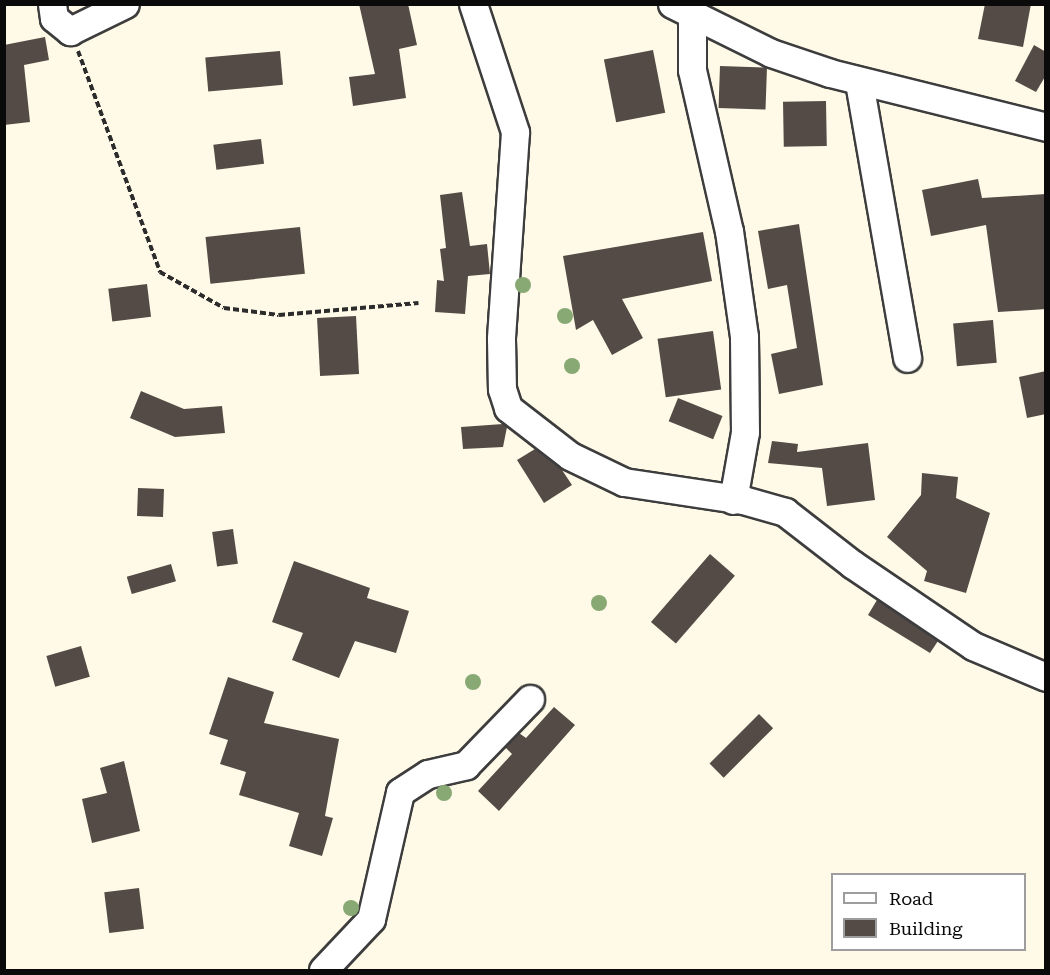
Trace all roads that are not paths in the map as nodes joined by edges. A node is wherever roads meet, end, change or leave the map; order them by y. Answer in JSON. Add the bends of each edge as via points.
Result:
{"nodes":[{"id":1,"x":52,"y":4,"type":"edge"},
{"id":2,"x":125,"y":4,"type":"edge"},
{"id":3,"x":473,"y":4,"type":"edge"},
{"id":4,"x":682,"y":10,"type":"edge"},
{"id":5,"x":859,"y":82,"type":"junction"},
{"id":6,"x":1046,"y":127,"type":"edge"},
{"id":7,"x":907,"y":358,"type":"dead end"},
{"id":8,"x":733,"y":500,"type":"junction"},
{"id":9,"x":1046,"y":677,"type":"edge"},
{"id":10,"x":530,"y":699,"type":"dead end"},
{"id":11,"x":323,"y":970,"type":"edge"}],
"edges":[{"from":1,"to":2,"type":"street","via":[[54,18],[70,31]]},
{"from":3,"to":8,"type":"street","via":[[515,132],[501,339],[501,389],[508,408],[570,456],[624,482]]},
{"from":4,"to":5,"type":"street","via":[[771,53]]},
{"from":4,"to":8,"type":"street","via":[[697,101],[729,231],[744,337],[745,432]]},
{"from":5,"to":6,"type":"street"},
{"from":5,"to":7,"type":"street"},
{"from":8,"to":9,"type":"street","via":[[785,512],[973,645]]},
{"from":10,"to":11,"type":"street","via":[[466,765],[428,774],[400,792],[371,919]]}]}
